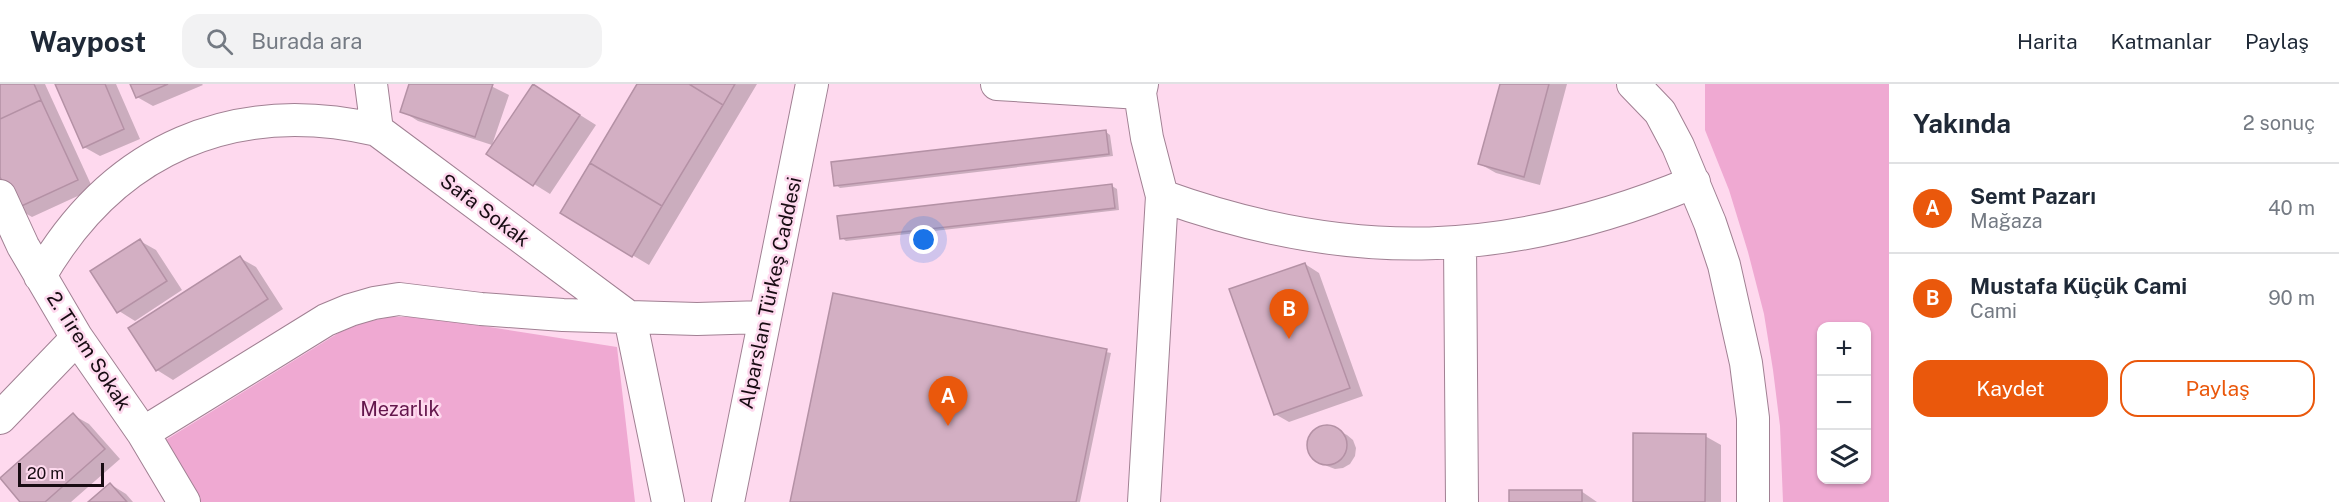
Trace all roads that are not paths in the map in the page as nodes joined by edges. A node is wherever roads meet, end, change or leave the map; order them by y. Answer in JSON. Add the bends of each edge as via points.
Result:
{"nodes":[{"id":1,"x":371,"y":84,"type":"edge"},
{"id":2,"x":812,"y":84,"type":"edge"},
{"id":3,"x":997,"y":84,"type":"edge"},
{"id":4,"x":1633,"y":84,"type":"edge"},
{"id":5,"x":1141,"y":88,"type":"edge"},
{"id":6,"x":377,"y":130,"type":"junction"},
{"id":7,"x":1694,"y":182,"type":"junction"},
{"id":8,"x":0,"y":196,"type":"edge"},
{"id":9,"x":1162,"y":196,"type":"junction"},
{"id":10,"x":1460,"y":242,"type":"junction"},
{"id":11,"x":40,"y":276,"type":"junction"},
{"id":12,"x":764,"y":317,"type":"junction"},
{"id":13,"x":630,"y":318,"type":"junction"},
{"id":14,"x":77,"y":338,"type":"junction"},
{"id":15,"x":0,"y":418,"type":"edge"},
{"id":16,"x":143,"y":433,"type":"junction"},
{"id":17,"x":184,"y":502,"type":"edge"},
{"id":18,"x":668,"y":502,"type":"edge"},
{"id":19,"x":728,"y":502,"type":"edge"},
{"id":20,"x":1144,"y":502,"type":"edge"},
{"id":21,"x":1462,"y":502,"type":"edge"},
{"id":22,"x":1753,"y":502,"type":"edge"}],
"edges":[{"from":1,"to":6,"type":"street"},
{"from":2,"to":12,"type":"street","name":"Alparslan Türkeş Caddesi"},
{"from":3,"to":5,"type":"street"},
{"from":4,"to":7,"type":"street","via":[[1660,112]]},
{"from":5,"to":9,"type":"street","via":[[1147,138]]},
{"from":6,"to":11,"type":"street","via":[[315,119],[284,119],[231,127],[191,139],[150,160],[103,194],[58,246]]},
{"from":6,"to":13,"type":"street","name":"Safa Sokak"},
{"from":7,"to":10,"type":"street","via":[[1578,223]]},
{"from":7,"to":22,"type":"street","via":[[1724,265],[1746,363],[1753,418]]},
{"from":8,"to":11,"type":"street","name":"2. Tirem Sokak"},
{"from":9,"to":10,"type":"street","via":[[1254,225],[1302,235],[1350,242]]},
{"from":9,"to":20,"type":"street"},
{"from":10,"to":21,"type":"street"},
{"from":11,"to":14,"type":"street","name":"2. Tirem Sokak"},
{"from":12,"to":13,"type":"street"},
{"from":12,"to":19,"type":"street","name":"Alparslan Türkeş Caddesi"},
{"from":13,"to":16,"type":"street","via":[[481,309],[399,299],[374,303],[326,320]]},
{"from":13,"to":18,"type":"street"},
{"from":14,"to":15,"type":"street"},
{"from":14,"to":16,"type":"street","name":"2. Tirem Sokak"},
{"from":16,"to":17,"type":"street","name":"2. Tirem Sokak"}]}
